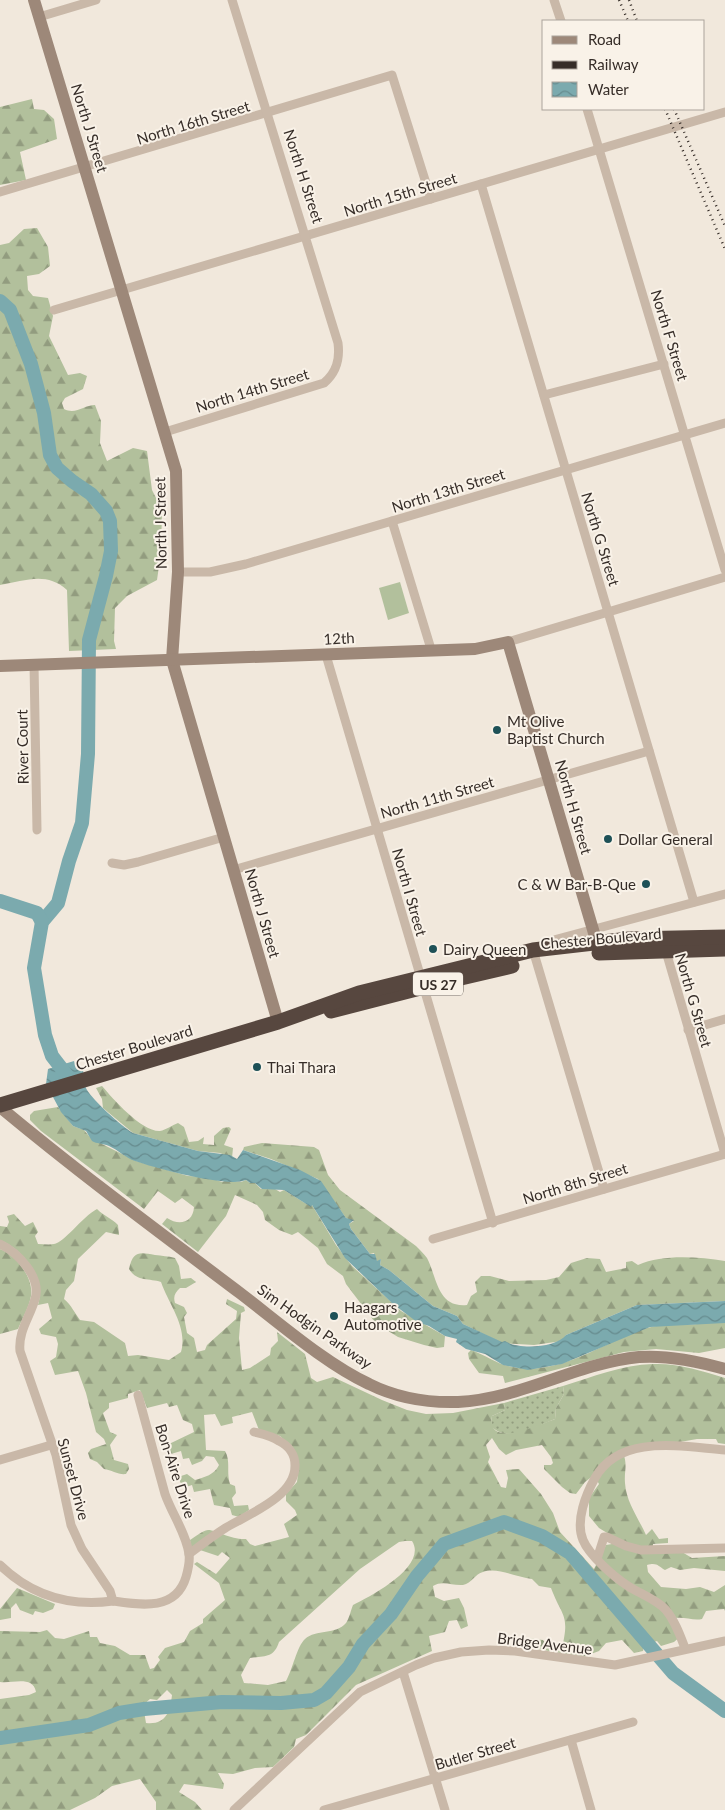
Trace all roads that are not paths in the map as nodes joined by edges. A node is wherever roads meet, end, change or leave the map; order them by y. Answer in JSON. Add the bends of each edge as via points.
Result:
{"nodes":[{"id":1,"x":34,"y":0,"type":"edge"},
{"id":2,"x":96,"y":0,"type":"edge"},
{"id":3,"x":232,"y":0,"type":"edge"},
{"id":4,"x":554,"y":0,"type":"edge"},
{"id":5,"x":39,"y":17,"type":"junction"},
{"id":6,"x":561,"y":20,"type":"edge"},
{"id":7,"x":587,"y":110,"type":"edge"},
{"id":8,"x":725,"y":112,"type":"edge"},
{"id":9,"x":267,"y":114,"type":"junction"},
{"id":10,"x":599,"y":148,"type":"junction"},
{"id":11,"x":86,"y":168,"type":"junction"},
{"id":12,"x":481,"y":184,"type":"junction"},
{"id":13,"x":0,"y":192,"type":"edge"},
{"id":14,"x":431,"y":199,"type":"junction"},
{"id":15,"x":306,"y":236,"type":"junction"},
{"id":16,"x":122,"y":290,"type":"junction"},
{"id":17,"x":54,"y":310,"type":"dead end"},
{"id":18,"x":338,"y":362,"type":"joint"},
{"id":19,"x":664,"y":364,"type":"junction"},
{"id":20,"x":544,"y":395,"type":"junction"},
{"id":21,"x":725,"y":423,"type":"edge"},
{"id":22,"x":164,"y":432,"type":"junction"},
{"id":23,"x":686,"y":435,"type":"junction"},
{"id":24,"x":566,"y":469,"type":"junction"},
{"id":25,"x":392,"y":521,"type":"junction"},
{"id":26,"x":725,"y":570,"type":"edge"},
{"id":27,"x":178,"y":572,"type":"junction"},
{"id":28,"x":725,"y":577,"type":"edge"},
{"id":29,"x":608,"y":612,"type":"junction"},
{"id":30,"x":508,"y":642,"type":"junction"},
{"id":31,"x":432,"y":649,"type":"junction"},
{"id":32,"x":326,"y":655,"type":"junction"},
{"id":33,"x":172,"y":660,"type":"junction"},
{"id":34,"x":34,"y":664,"type":"junction"},
{"id":35,"x":0,"y":666,"type":"edge"},
{"id":36,"x":650,"y":751,"type":"junction"},
{"id":37,"x":549,"y":779,"type":"junction"},
{"id":38,"x":377,"y":829,"type":"junction"},
{"id":39,"x":37,"y":830,"type":"dead end"},
{"id":40,"x":224,"y":837,"type":"junction"},
{"id":41,"x":112,"y":863,"type":"dead end"},
{"id":42,"x":233,"y":870,"type":"junction"},
{"id":43,"x":725,"y":894,"type":"edge"},
{"id":44,"x":694,"y":902,"type":"junction"},
{"id":45,"x":725,"y":938,"type":"edge"},
{"id":46,"x":597,"y":942,"type":"junction"},
{"id":47,"x":664,"y":944,"type":"junction"},
{"id":48,"x":725,"y":949,"type":"edge"},
{"id":49,"x":535,"y":955,"type":"junction"},
{"id":50,"x":422,"y":982,"type":"junction"},
{"id":51,"x":725,"y":1019,"type":"edge"},
{"id":52,"x":278,"y":1022,"type":"junction"},
{"id":53,"x":688,"y":1030,"type":"junction"},
{"id":54,"x":3,"y":1104,"type":"edge"},
{"id":55,"x":725,"y":1154,"type":"edge"},
{"id":56,"x":604,"y":1189,"type":"junction"},
{"id":57,"x":493,"y":1222,"type":"junction"},
{"id":58,"x":434,"y":1239,"type":"dead end"},
{"id":59,"x":0,"y":1244,"type":"edge"},
{"id":60,"x":725,"y":1369,"type":"edge"},
{"id":61,"x":138,"y":1395,"type":"dead end"},
{"id":62,"x":254,"y":1432,"type":"dead end"},
{"id":63,"x":51,"y":1445,"type":"junction"},
{"id":64,"x":725,"y":1450,"type":"edge"},
{"id":65,"x":0,"y":1460,"type":"edge"},
{"id":66,"x":725,"y":1548,"type":"edge"},
{"id":67,"x":189,"y":1554,"type":"junction"},
{"id":68,"x":598,"y":1559,"type":"junction"},
{"id":69,"x":0,"y":1565,"type":"edge"},
{"id":70,"x":113,"y":1601,"type":"junction"},
{"id":71,"x":725,"y":1641,"type":"edge"},
{"id":72,"x":685,"y":1648,"type":"junction"},
{"id":73,"x":403,"y":1672,"type":"junction"},
{"id":74,"x":633,"y":1722,"type":"dead end"},
{"id":75,"x":570,"y":1740,"type":"junction"},
{"id":76,"x":436,"y":1779,"type":"junction"},
{"id":77,"x":234,"y":1810,"type":"edge"},
{"id":78,"x":324,"y":1810,"type":"edge"},
{"id":79,"x":445,"y":1810,"type":"edge"},
{"id":80,"x":591,"y":1810,"type":"edge"}],
"edges":[{"from":1,"to":5,"type":"street","name":"North J Street"},
{"from":2,"to":5,"type":"street"},
{"from":3,"to":9,"type":"street","name":"North H Street"},
{"from":4,"to":6,"type":"street"},
{"from":5,"to":11,"type":"street","name":"North J Street"},
{"from":7,"to":10,"type":"street","name":"North F Street"},
{"from":8,"to":10,"type":"street","name":"North 15th Street"},
{"from":9,"to":11,"type":"street","name":"North 16th Street"},
{"from":9,"to":14,"type":"street","name":"North 16th Street","via":[[392,76]]},
{"from":9,"to":15,"type":"street","name":"North H Street"},
{"from":10,"to":12,"type":"street","name":"North 15th Street"},
{"from":10,"to":19,"type":"street","name":"North F Street"},
{"from":11,"to":13,"type":"street","name":"North 16th Street"},
{"from":11,"to":16,"type":"street","name":"North J Street"},
{"from":12,"to":14,"type":"street","name":"North 15th Street"},
{"from":12,"to":20,"type":"street","name":"North G Street"},
{"from":14,"to":15,"type":"street","name":"North 15th Street"},
{"from":15,"to":16,"type":"street","name":"North 15th Street"},
{"from":15,"to":18,"type":"street","name":"North H Street","via":[[338,343]]},
{"from":16,"to":17,"type":"street","name":"North 15th Street"},
{"from":16,"to":22,"type":"street","name":"North J Street"},
{"from":18,"to":22,"type":"street","name":"North 14th Street","via":[[324,383]]},
{"from":19,"to":20,"type":"street"},
{"from":19,"to":23,"type":"street","name":"North F Street"},
{"from":20,"to":24,"type":"street","name":"North G Street"},
{"from":21,"to":23,"type":"street","name":"North 13th Street"},
{"from":22,"to":27,"type":"street","name":"North J Street","via":[[178,483]]},
{"from":23,"to":24,"type":"street","name":"North 13th Street"},
{"from":23,"to":26,"type":"street","name":"North F Street"},
{"from":24,"to":25,"type":"street","name":"North 13th Street"},
{"from":24,"to":29,"type":"street","name":"North G Street"},
{"from":25,"to":27,"type":"street","name":"North 13th Street","via":[[222,571]]},
{"from":25,"to":31,"type":"street"},
{"from":27,"to":33,"type":"street","name":"North J Street"},
{"from":28,"to":29,"type":"street"},
{"from":29,"to":30,"type":"street"},
{"from":29,"to":36,"type":"street","name":"North G Street"},
{"from":30,"to":31,"type":"street","name":"12th","via":[[475,649]]},
{"from":30,"to":37,"type":"street","name":"North H Street"},
{"from":31,"to":32,"type":"street","name":"12th"},
{"from":32,"to":33,"type":"street","name":"12th"},
{"from":32,"to":38,"type":"street","name":"North I Street"},
{"from":33,"to":34,"type":"street","name":"12th"},
{"from":33,"to":40,"type":"street","name":"North J Street"},
{"from":34,"to":35,"type":"street","name":"12th"},
{"from":34,"to":39,"type":"street","name":"River Court"},
{"from":36,"to":37,"type":"street","name":"North 11th Street"},
{"from":36,"to":44,"type":"street","name":"North G Street"},
{"from":37,"to":38,"type":"street","name":"North 11th Street"},
{"from":37,"to":46,"type":"street","name":"North H Street"},
{"from":38,"to":42,"type":"street","name":"North 11th Street"},
{"from":38,"to":50,"type":"street","name":"North I Street"},
{"from":40,"to":41,"type":"street","via":[[138,862]]},
{"from":40,"to":42,"type":"street","name":"North J Street"},
{"from":42,"to":52,"type":"street","name":"North J Street"},
{"from":43,"to":44,"type":"street","name":"Chester Boulevard"},
{"from":44,"to":46,"type":"street","name":"Chester Boulevard"},
{"from":45,"to":47,"type":"highway","name":"Chester Boulevard","number":"US 27"},
{"from":46,"to":47,"type":"highway","name":"Chester Boulevard","number":"US 27"},
{"from":46,"to":49,"type":"highway","name":"Chester Boulevard","number":"US 27"},
{"from":46,"to":49,"type":"street","name":"Chester Boulevard","via":[[550,941]]},
{"from":47,"to":48,"type":"highway","name":"Chester Boulevard","number":"US 27"},
{"from":47,"to":53,"type":"street","name":"North G Street"},
{"from":49,"to":50,"type":"highway","name":"Chester Boulevard","number":"US 27"},
{"from":49,"to":56,"type":"street"},
{"from":50,"to":52,"type":"highway","name":"Chester Boulevard","number":"US 27","via":[[363,1005]]},
{"from":50,"to":57,"type":"street","name":"North I Street"},
{"from":51,"to":53,"type":"street"},
{"from":52,"to":54,"type":"highway","name":"Chester Boulevard","number":"US 27"},
{"from":53,"to":55,"type":"street","name":"North G Street"},
{"from":54,"to":60,"type":"street","name":"Sim Hodgin Parkway","via":[[57,1154],[287,1329],[348,1373],[388,1392],[430,1401],[480,1399],[638,1358],[676,1358]]},
{"from":55,"to":56,"type":"street","name":"North 8th Street"},
{"from":56,"to":57,"type":"street","name":"North 8th Street"},
{"from":57,"to":58,"type":"street","name":"North 8th Street"},
{"from":59,"to":63,"type":"street","name":"Sunset Drive","via":[[21,1259],[36,1290],[19,1343]]},
{"from":61,"to":67,"type":"street","name":"Bon-Aire Drive","via":[[166,1494]]},
{"from":62,"to":67,"type":"street","via":[[279,1440],[290,1449],[295,1460],[295,1472],[290,1485]]},
{"from":63,"to":65,"type":"street"},
{"from":63,"to":70,"type":"street","name":"Sunset Drive","via":[[71,1525]]},
{"from":64,"to":68,"type":"street","via":[[666,1446],[640,1448],[623,1452],[607,1462],[599,1470],[583,1502],[583,1539]]},
{"from":66,"to":68,"type":"street","via":[[640,1550],[604,1537]]},
{"from":67,"to":70,"type":"street","via":[[182,1590],[169,1600],[160,1604],[137,1605]]},
{"from":68,"to":72,"type":"street","via":[[615,1578],[666,1611]]},
{"from":69,"to":70,"type":"street","via":[[24,1584],[62,1600],[89,1604]]},
{"from":71,"to":72,"type":"street","name":"Bridge Avenue"},
{"from":72,"to":73,"type":"street","name":"Bridge Avenue","via":[[621,1665],[515,1651],[476,1650],[434,1658]]},
{"from":73,"to":76,"type":"street"},
{"from":73,"to":77,"type":"street","name":"Bridge Avenue","via":[[360,1692]]},
{"from":74,"to":75,"type":"street","name":"Butler Street"},
{"from":75,"to":76,"type":"street","name":"Butler Street"},
{"from":75,"to":80,"type":"street"},
{"from":76,"to":78,"type":"street","name":"Butler Street"},
{"from":76,"to":79,"type":"street"}]}
